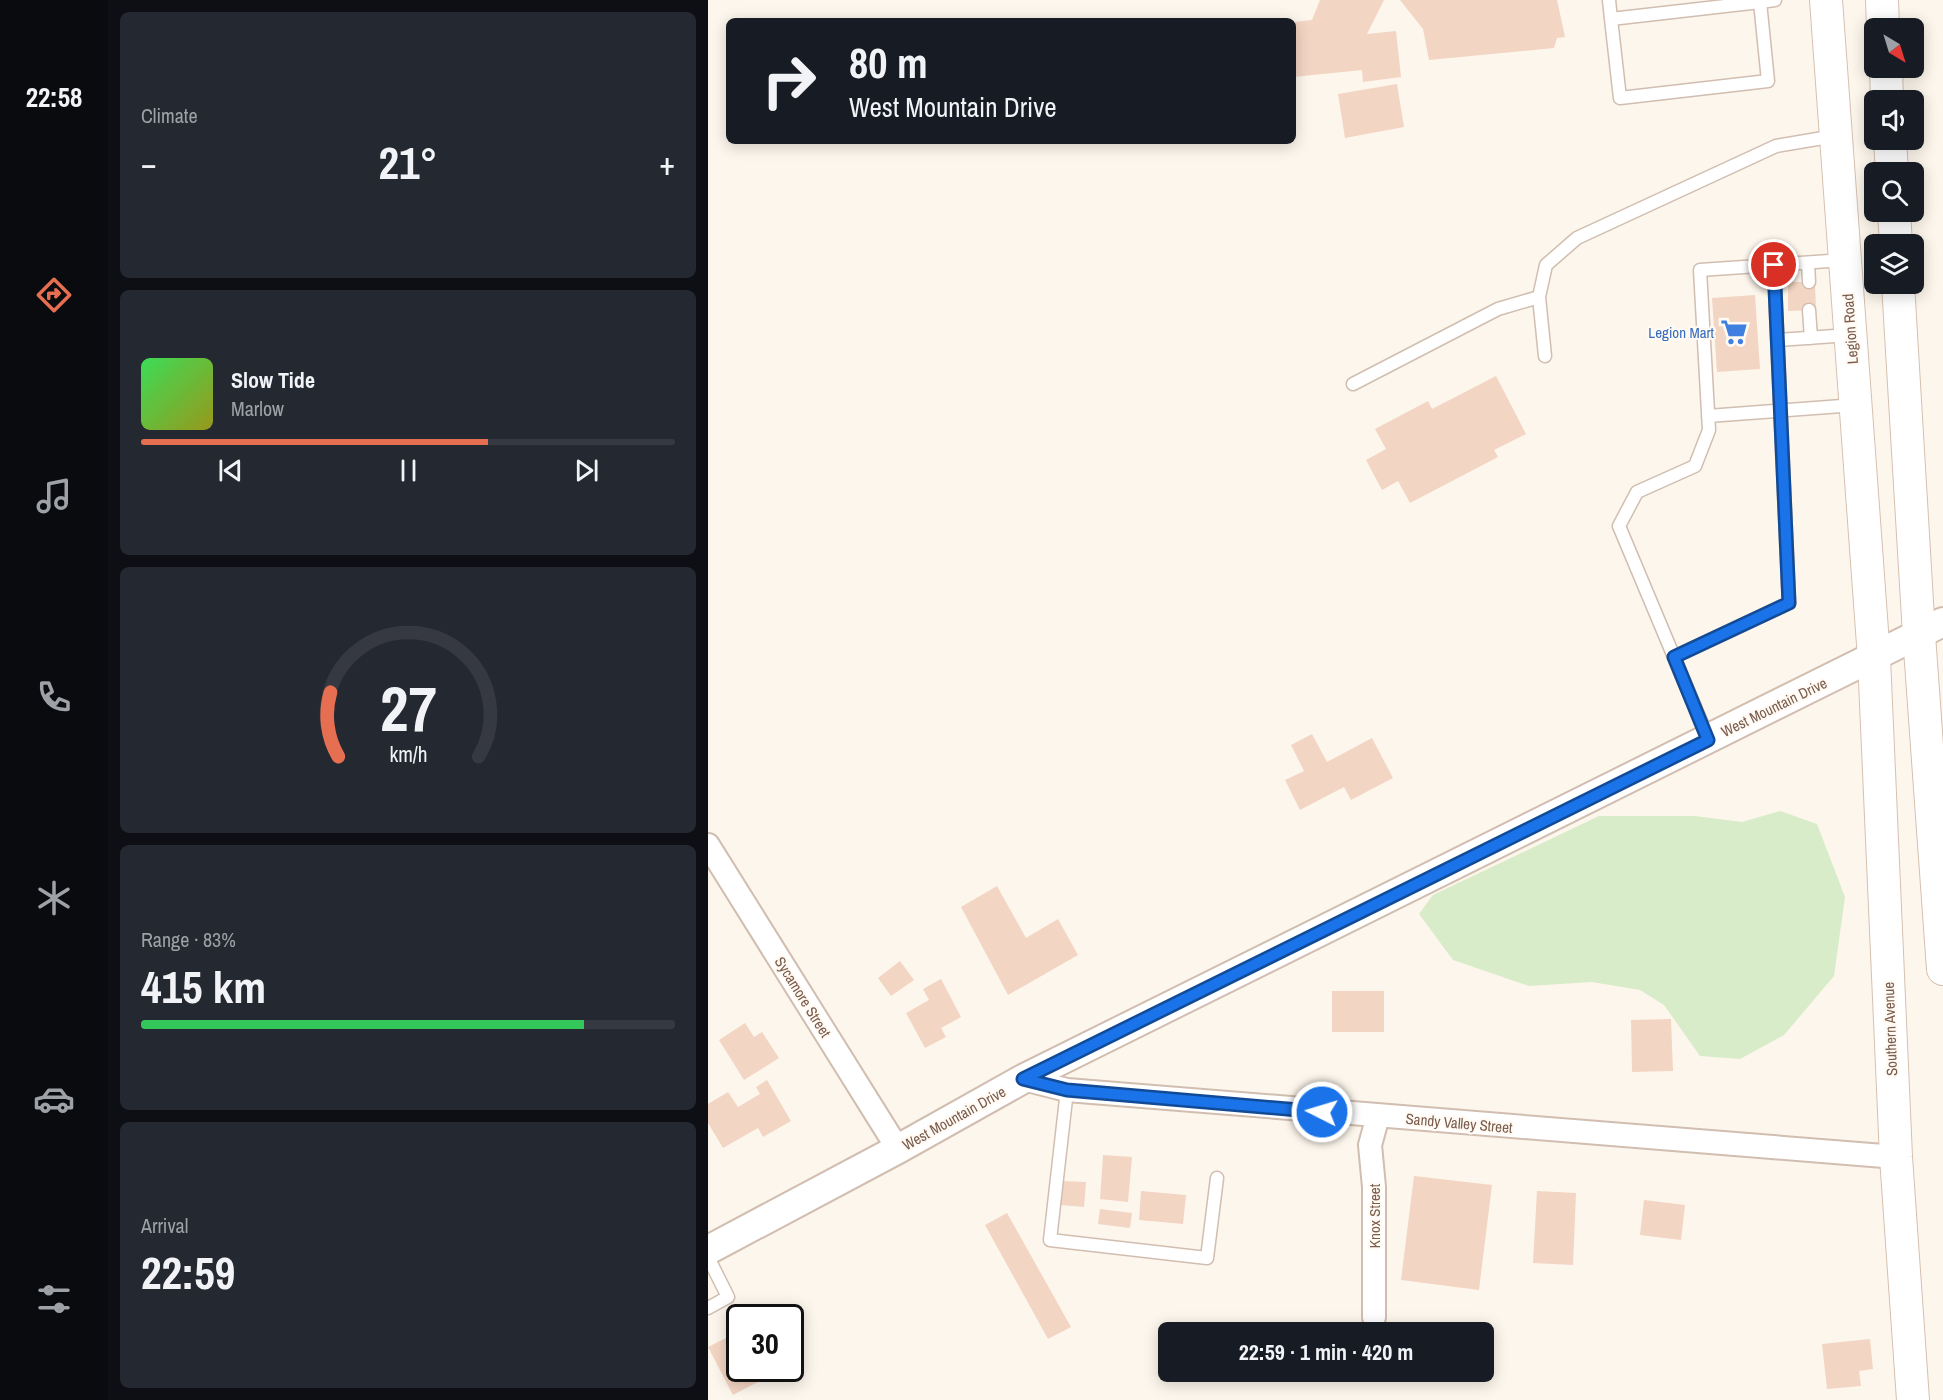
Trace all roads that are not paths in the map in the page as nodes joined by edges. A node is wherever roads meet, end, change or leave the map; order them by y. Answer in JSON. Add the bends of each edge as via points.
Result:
{"nodes":[{"id":1,"x":1609,"y":0,"type":"edge"},
{"id":2,"x":1775,"y":0,"type":"edge"},
{"id":3,"x":1826,"y":0,"type":"edge"},
{"id":4,"x":1882,"y":0,"type":"edge"},
{"id":5,"x":1760,"y":2,"type":"junction"},
{"id":6,"x":1883,"y":18,"type":"edge"},
{"id":7,"x":1611,"y":19,"type":"junction"},
{"id":8,"x":1836,"y":136,"type":"junction"},
{"id":9,"x":1845,"y":260,"type":"junction"},
{"id":10,"x":1808,"y":262,"type":"junction"},
{"id":11,"x":1774,"y":265,"type":"junction"},
{"id":12,"x":1809,"y":282,"type":"dead end"},
{"id":13,"x":1899,"y":294,"type":"edge"},
{"id":14,"x":1539,"y":297,"type":"junction"},
{"id":15,"x":1809,"y":310,"type":"dead end"},
{"id":16,"x":1851,"y":335,"type":"junction"},
{"id":17,"x":1811,"y":338,"type":"junction"},
{"id":18,"x":1779,"y":340,"type":"junction"},
{"id":19,"x":1545,"y":356,"type":"dead end"},
{"id":20,"x":1353,"y":384,"type":"dead end"},
{"id":21,"x":1856,"y":405,"type":"junction"},
{"id":22,"x":1782,"y":410,"type":"junction"},
{"id":23,"x":1708,"y":416,"type":"junction"},
{"id":24,"x":1931,"y":628,"type":"edge"},
{"id":25,"x":1674,"y":657,"type":"junction"},
{"id":26,"x":1874,"y":658,"type":"junction"},
{"id":27,"x":1708,"y":740,"type":"junction"},
{"id":28,"x":708,"y":845,"type":"edge"},
{"id":29,"x":1943,"y":969,"type":"edge"},
{"id":30,"x":1023,"y":1079,"type":"junction"},
{"id":31,"x":1067,"y":1090,"type":"junction"},
{"id":32,"x":1378,"y":1116,"type":"junction"},
{"id":33,"x":898,"y":1149,"type":"junction"},
{"id":34,"x":1896,"y":1157,"type":"junction"},
{"id":35,"x":1217,"y":1178,"type":"dead end"},
{"id":36,"x":708,"y":1250,"type":"edge"},
{"id":37,"x":708,"y":1257,"type":"edge"},
{"id":38,"x":708,"y":1308,"type":"edge"},
{"id":39,"x":1374,"y":1317,"type":"dead end"},
{"id":40,"x":1913,"y":1400,"type":"edge"}],
"edges":[{"from":1,"to":7,"type":"lane"},
{"from":2,"to":5,"type":"lane"},
{"from":3,"to":8,"type":"main road","name":"Legion Road"},
{"from":4,"to":6,"type":"main road"},
{"from":5,"to":7,"type":"lane"},
{"from":5,"to":7,"type":"lane","via":[[1768,81],[1620,98]]},
{"from":8,"to":9,"type":"main road","name":"Legion Road"},
{"from":8,"to":14,"type":"lane","via":[[1776,147],[1577,238],[1546,265]]},
{"from":9,"to":10,"type":"lane"},
{"from":9,"to":16,"type":"main road","name":"Legion Road"},
{"from":10,"to":11,"type":"lane"},
{"from":10,"to":12,"type":"lane"},
{"from":11,"to":18,"type":"lane"},
{"from":11,"to":23,"type":"lane","via":[[1700,270]]},
{"from":13,"to":24,"type":"main road"},
{"from":14,"to":19,"type":"lane"},
{"from":14,"to":20,"type":"lane","via":[[1498,309]]},
{"from":15,"to":17,"type":"lane"},
{"from":16,"to":17,"type":"lane"},
{"from":16,"to":21,"type":"main road","name":"Legion Road"},
{"from":17,"to":18,"type":"lane"},
{"from":18,"to":22,"type":"lane"},
{"from":21,"to":22,"type":"lane"},
{"from":21,"to":26,"type":"main road","name":"Legion Road"},
{"from":22,"to":23,"type":"lane"},
{"from":22,"to":25,"type":"lane","via":[[1789,603]]},
{"from":23,"to":25,"type":"lane","via":[[1709,430],[1695,466],[1637,492],[1618,526]]},
{"from":24,"to":26,"type":"street","name":"West Mountain Drive"},
{"from":24,"to":29,"type":"main road"},
{"from":25,"to":27,"type":"lane"},
{"from":26,"to":27,"type":"street","name":"West Mountain Drive"},
{"from":26,"to":34,"type":"main road","name":"Southern Avenue"},
{"from":27,"to":30,"type":"street","name":"West Mountain Drive"},
{"from":28,"to":33,"type":"street","name":"Sycamore Street"},
{"from":30,"to":31,"type":"street","name":"Sandy Valley Street"},
{"from":30,"to":33,"type":"street","name":"West Mountain Drive"},
{"from":31,"to":32,"type":"street","name":"Sandy Valley Street"},
{"from":31,"to":35,"type":"lane","via":[[1050,1240],[1208,1258]]},
{"from":32,"to":34,"type":"street","name":"Sandy Valley Street"},
{"from":32,"to":39,"type":"street","name":"Knox Street","via":[[1370,1145],[1374,1187]]},
{"from":33,"to":36,"type":"street","name":"West Mountain Drive"},
{"from":34,"to":40,"type":"main road","name":"Southern Avenue"},
{"from":37,"to":38,"type":"lane","via":[[728,1297]]}]}
